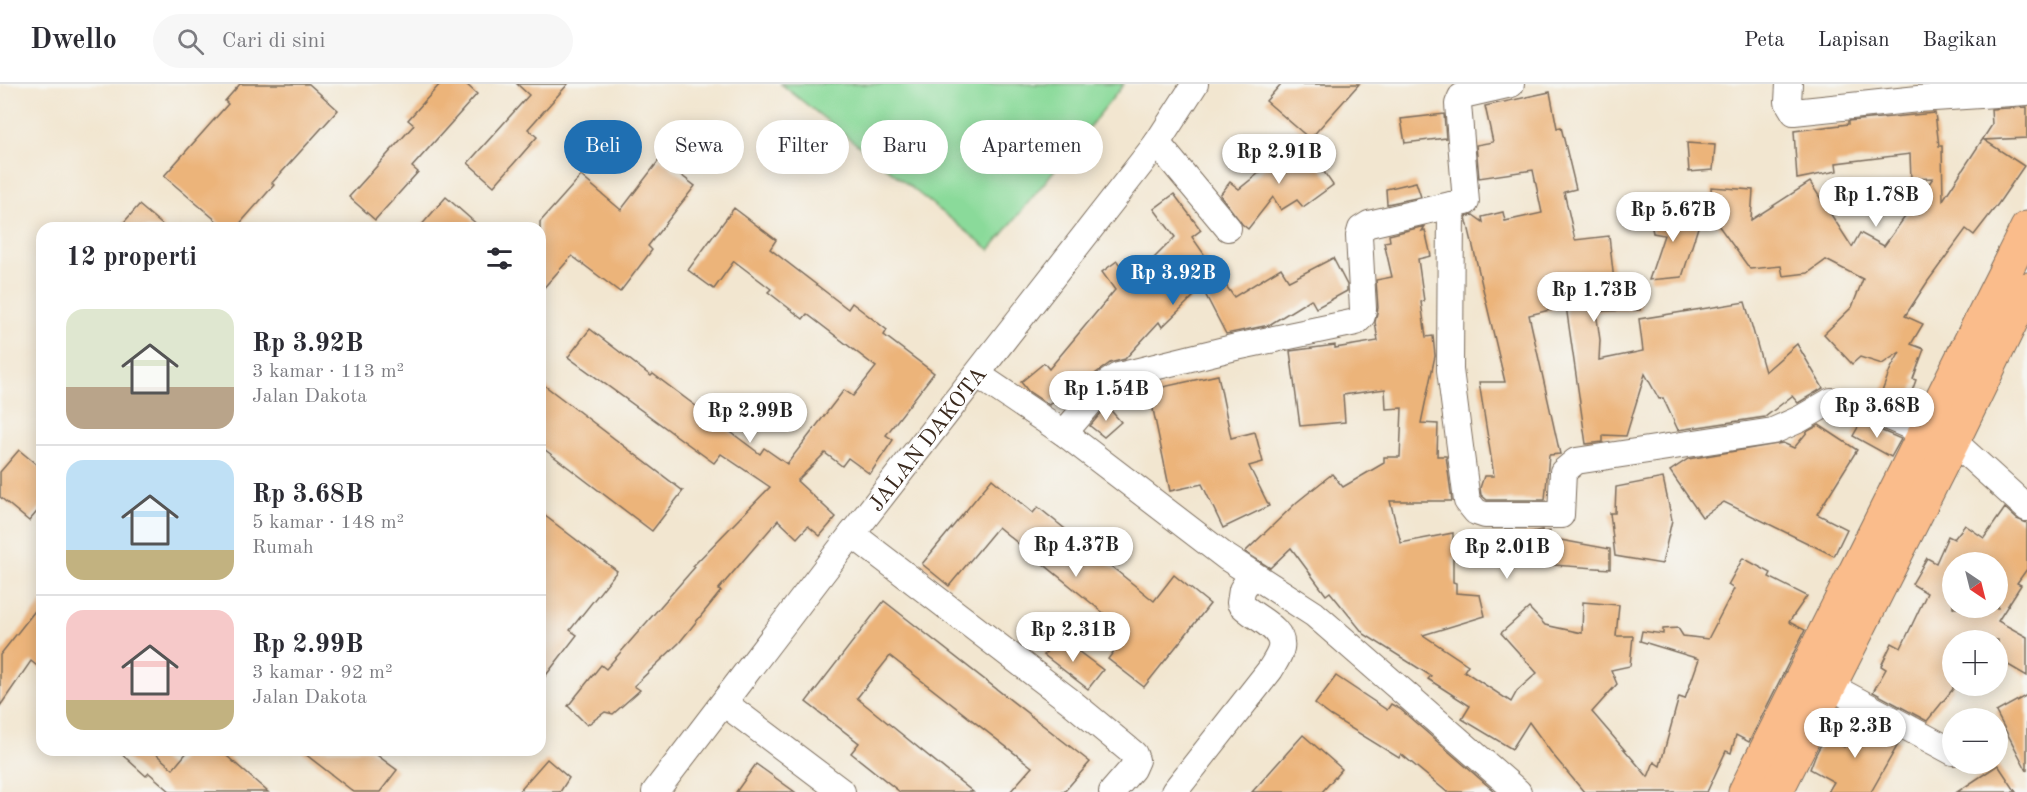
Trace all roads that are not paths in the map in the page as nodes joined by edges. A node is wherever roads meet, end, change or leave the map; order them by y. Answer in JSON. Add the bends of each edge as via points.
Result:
{"nodes":[{"id":1,"x":1195,"y":84,"type":"edge"},
{"id":2,"x":1511,"y":84,"type":"edge"},
{"id":3,"x":1789,"y":84,"type":"edge"},
{"id":4,"x":2027,"y":92,"type":"edge"},
{"id":5,"x":1157,"y":143,"type":"junction"},
{"id":6,"x":1451,"y":205,"type":"junction"},
{"id":7,"x":1228,"y":228,"type":"dead end"},
{"id":8,"x":2027,"y":228,"type":"edge"},
{"id":9,"x":2027,"y":289,"type":"edge"},
{"id":10,"x":978,"y":375,"type":"junction"},
{"id":11,"x":1064,"y":433,"type":"junction"},
{"id":12,"x":1938,"y":436,"type":"junction"},
{"id":13,"x":2027,"y":508,"type":"edge"},
{"id":14,"x":852,"y":534,"type":"junction"},
{"id":15,"x":1252,"y":574,"type":"junction"},
{"id":16,"x":1830,"y":686,"type":"junction"},
{"id":17,"x":724,"y":703,"type":"junction"},
{"id":18,"x":1942,"y":746,"type":"edge"},
{"id":19,"x":655,"y":792,"type":"edge"},
{"id":20,"x":842,"y":792,"type":"edge"},
{"id":21,"x":1112,"y":792,"type":"edge"},
{"id":22,"x":1174,"y":792,"type":"edge"},
{"id":23,"x":1518,"y":792,"type":"edge"},
{"id":24,"x":1745,"y":792,"type":"edge"},
{"id":25,"x":1776,"y":792,"type":"edge"}],
"edges":[{"from":1,"to":5,"type":"street","name":"JALAN DAKOTA"},
{"from":2,"to":6,"type":"street","via":[[1467,94],[1458,104],[1466,202]]},
{"from":3,"to":4,"type":"street","via":[[1788,102],[1794,112]]},
{"from":5,"to":7,"type":"street"},
{"from":5,"to":10,"type":"street","name":"JALAN DAKOTA"},
{"from":6,"to":11,"type":"street","via":[[1361,229],[1363,309],[1356,322],[1118,376],[1107,383]]},
{"from":6,"to":12,"type":"street","via":[[1451,391],[1467,501],[1476,512],[1561,515],[1563,472],[1576,461],[1773,430],[1831,401],[1855,404]]},
{"from":8,"to":12,"type":"highway"},
{"from":9,"to":12,"type":"highway"},
{"from":10,"to":11,"type":"street"},
{"from":10,"to":14,"type":"street","name":"JALAN DAKOTA"},
{"from":11,"to":15,"type":"street"},
{"from":12,"to":13,"type":"street"},
{"from":12,"to":16,"type":"highway"},
{"from":12,"to":24,"type":"highway"},
{"from":14,"to":17,"type":"street","name":"JALAN DAKOTA"},
{"from":14,"to":21,"type":"street","via":[[1134,753],[1132,769]]},
{"from":15,"to":22,"type":"street","via":[[1240,603],[1274,631],[1281,640],[1281,650],[1270,670]]},
{"from":15,"to":23,"type":"street","via":[[1314,614]]},
{"from":16,"to":18,"type":"street"},
{"from":16,"to":25,"type":"highway"},
{"from":17,"to":19,"type":"street","name":"JALAN DAKOTA"},
{"from":17,"to":20,"type":"street"}]}
